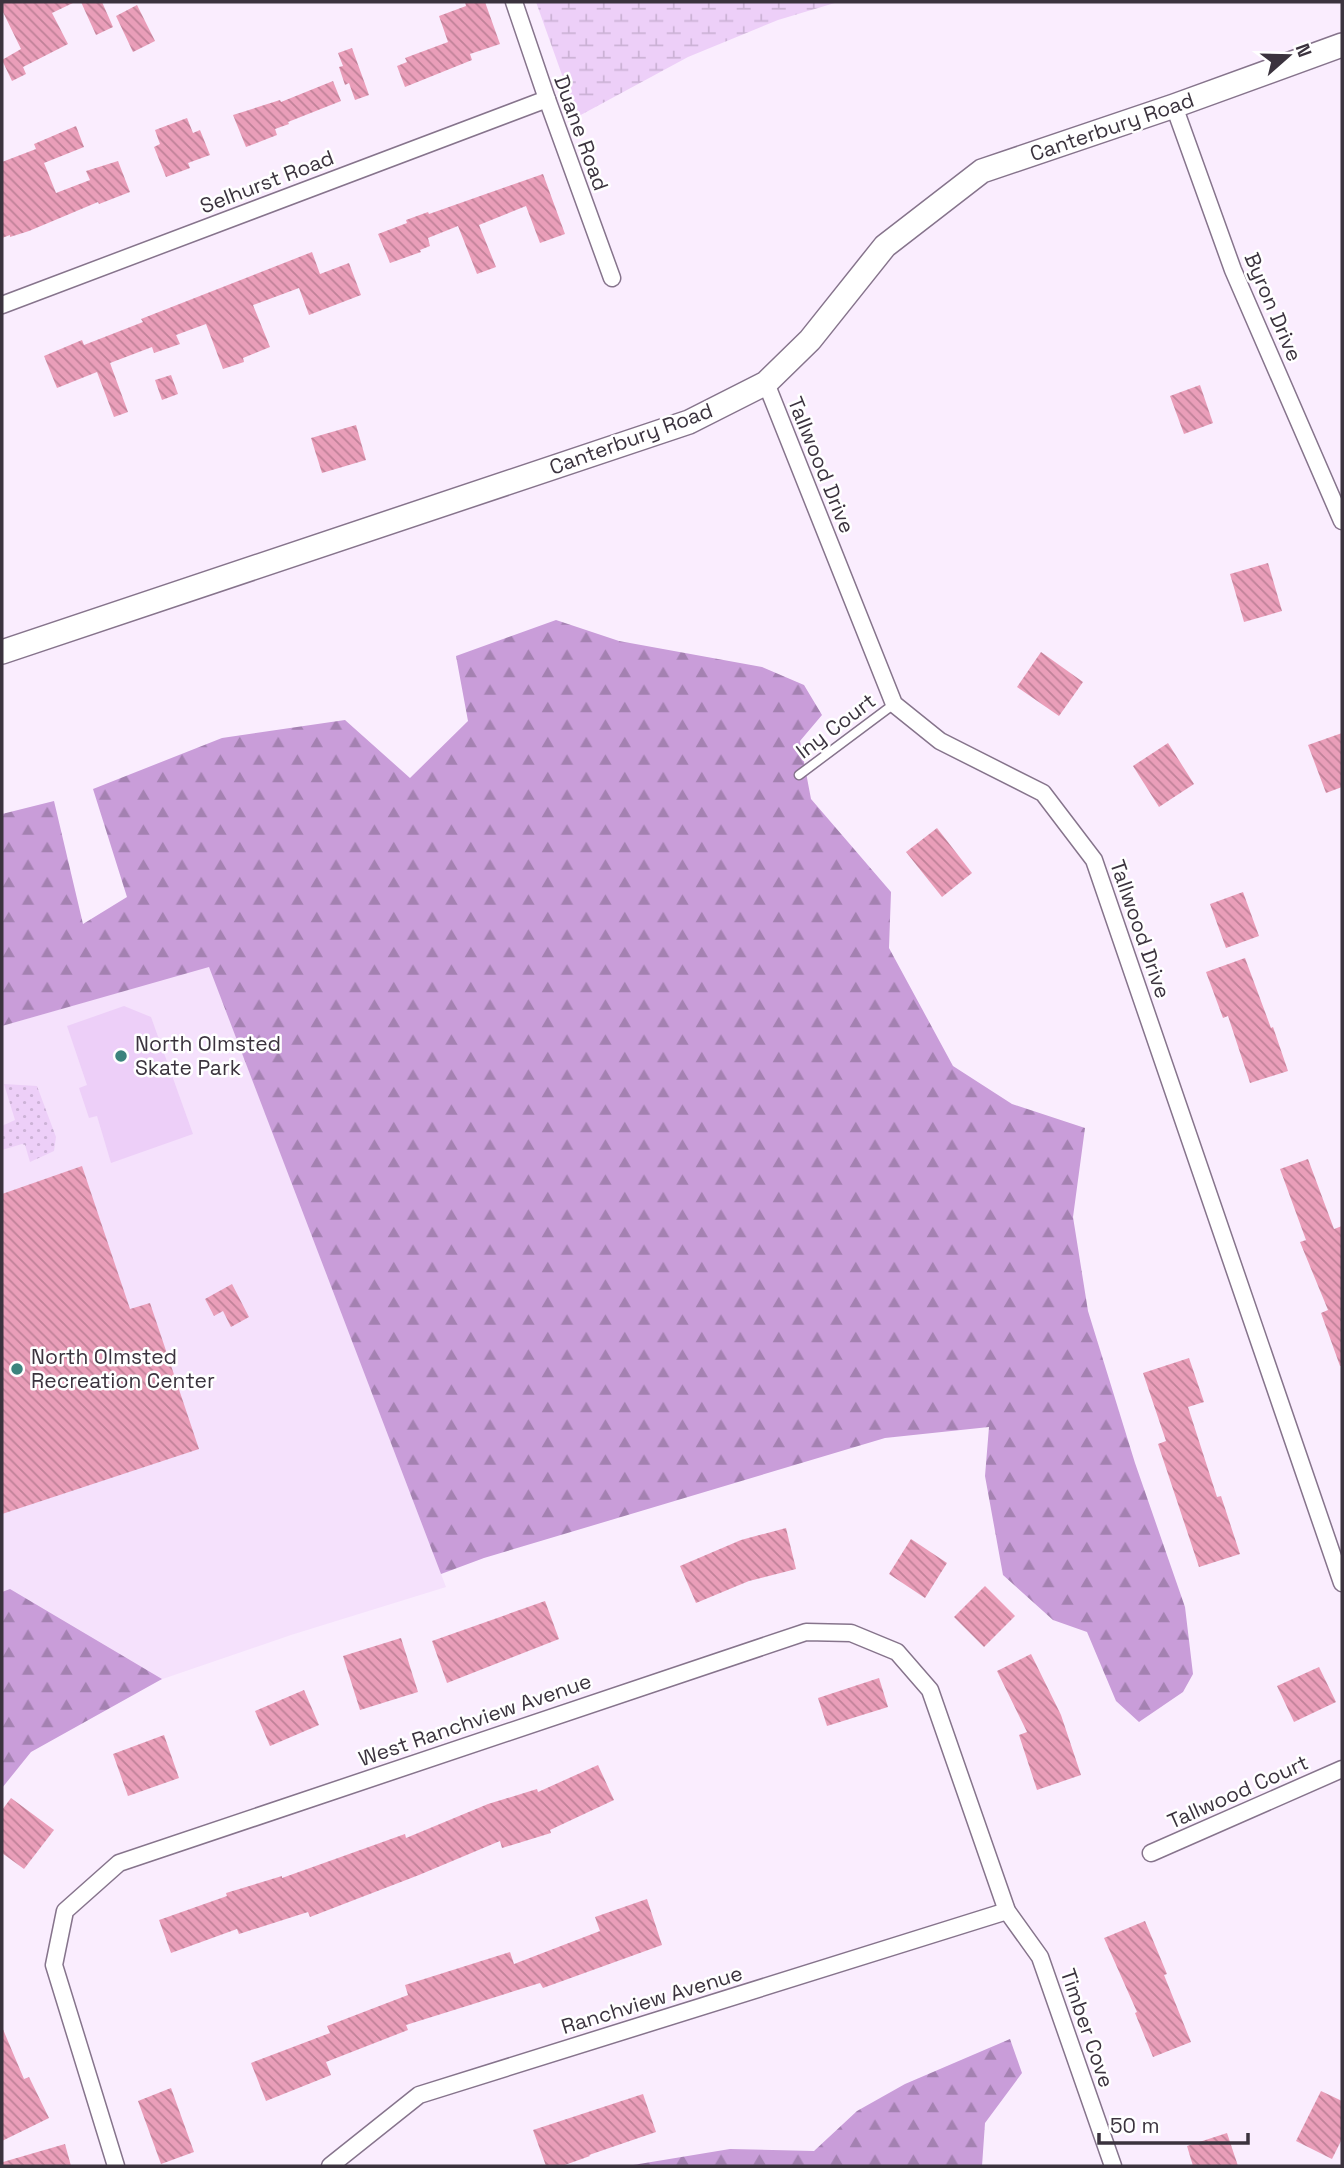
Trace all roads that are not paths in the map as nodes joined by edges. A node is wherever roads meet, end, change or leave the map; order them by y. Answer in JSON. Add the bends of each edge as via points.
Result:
{"nodes":[{"id":1,"x":514,"y":2,"type":"edge"},
{"id":2,"x":1342,"y":46,"type":"edge"},
{"id":3,"x":547,"y":99,"type":"junction"},
{"id":4,"x":1174,"y":106,"type":"junction"},
{"id":5,"x":611,"y":278,"type":"dead end"},
{"id":6,"x":2,"y":305,"type":"edge"},
{"id":7,"x":766,"y":383,"type":"junction"},
{"id":8,"x":1342,"y":521,"type":"edge"},
{"id":9,"x":2,"y":652,"type":"edge"},
{"id":10,"x":894,"y":704,"type":"junction"},
{"id":11,"x":799,"y":775,"type":"dead end"},
{"id":12,"x":1342,"y":1583,"type":"edge"},
{"id":13,"x":1342,"y":1769,"type":"edge"},
{"id":14,"x":1151,"y":1853,"type":"dead end"},
{"id":15,"x":1007,"y":1911,"type":"junction"},
{"id":16,"x":116,"y":2166,"type":"edge"},
{"id":17,"x":330,"y":2166,"type":"edge"},
{"id":18,"x":1113,"y":2166,"type":"edge"}],
"edges":[{"from":1,"to":3,"type":"street","name":"Duane Road"},
{"from":2,"to":4,"type":"street","name":"Canterbury Road"},
{"from":3,"to":5,"type":"street","name":"Duane Road"},
{"from":3,"to":6,"type":"street","name":"Selhurst Road"},
{"from":4,"to":7,"type":"street","name":"Canterbury Road","via":[[982,171],[885,246],[810,340]]},
{"from":4,"to":8,"type":"street","name":"Byron Drive","via":[[1233,270]]},
{"from":7,"to":9,"type":"street","name":"Canterbury Road","via":[[689,422]]},
{"from":7,"to":10,"type":"street","name":"Tallwood Drive"},
{"from":10,"to":11,"type":"lane","name":"Iny Court"},
{"from":10,"to":12,"type":"street","name":"Tallwood Drive","via":[[940,741],[1043,793],[1094,860]]},
{"from":13,"to":14,"type":"street","name":"Tallwood Court"},
{"from":15,"to":16,"type":"street","name":"West Ranchview Avenue","via":[[930,1690],[897,1652],[851,1633],[806,1632],[118,1863],[65,1911],[54,1965]]},
{"from":15,"to":17,"type":"street","name":"Ranchview Avenue","via":[[419,2095]]},
{"from":15,"to":18,"type":"street","name":"Timber Cove","via":[[1040,1957]]}]}
